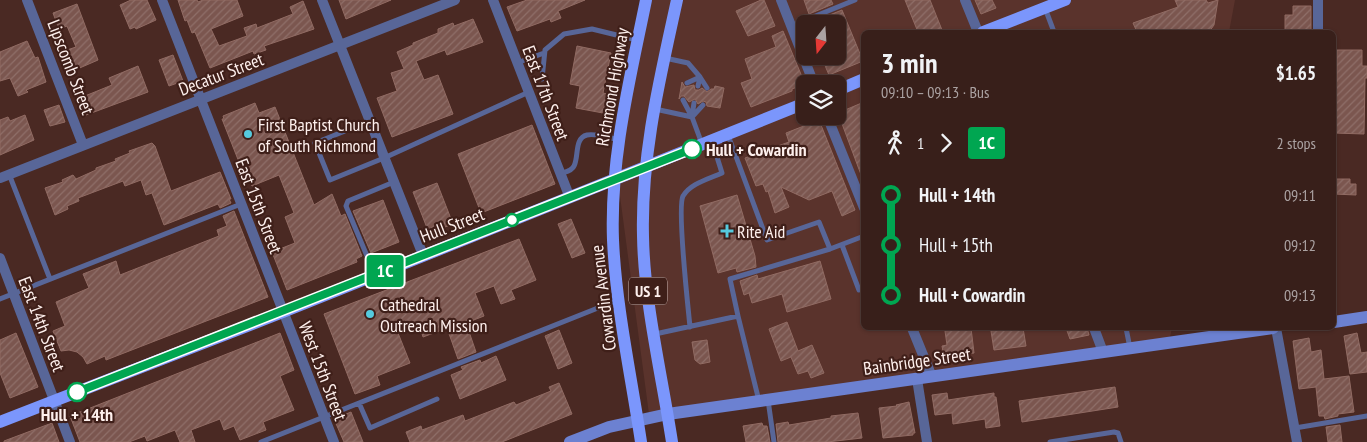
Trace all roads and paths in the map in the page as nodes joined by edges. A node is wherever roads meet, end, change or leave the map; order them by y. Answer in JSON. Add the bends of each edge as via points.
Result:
{"nodes":[{"id":1,"x":28,"y":0,"type":"edge"},
{"id":2,"x":162,"y":0,"type":"edge"},
{"id":3,"x":322,"y":0,"type":"edge"},
{"id":4,"x":455,"y":0,"type":"edge"},
{"id":5,"x":493,"y":0,"type":"edge"},
{"id":6,"x":646,"y":0,"type":"edge"},
{"id":7,"x":677,"y":0,"type":"edge"},
{"id":8,"x":780,"y":0,"type":"edge"},
{"id":9,"x":856,"y":0,"type":"edge"},
{"id":10,"x":965,"y":0,"type":"edge"},
{"id":11,"x":1065,"y":0,"type":"edge"},
{"id":12,"x":1318,"y":0,"type":"edge"},
{"id":13,"x":1045,"y":8,"type":"junction"},
{"id":14,"x":791,"y":26,"type":"junction"},
{"id":15,"x":977,"y":30,"type":"edge"},
{"id":16,"x":988,"y":30,"type":"edge"},
{"id":17,"x":1053,"y":30,"type":"edge"},
{"id":18,"x":1318,"y":30,"type":"edge"},
{"id":19,"x":638,"y":40,"type":"junction"},
{"id":20,"x":340,"y":45,"type":"junction"},
{"id":21,"x":544,"y":53,"type":"junction"},
{"id":22,"x":665,"y":58,"type":"junction"},
{"id":23,"x":517,"y":63,"type":"junction"},
{"id":24,"x":810,"y":75,"type":"edge"},
{"id":25,"x":700,"y":77,"type":"junction"},
{"id":26,"x":542,"y":79,"type":"dead end"},
{"id":27,"x":861,"y":81,"type":"edge"},
{"id":28,"x":687,"y":83,"type":"dead end"},
{"id":29,"x":698,"y":86,"type":"dead end"},
{"id":30,"x":846,"y":87,"type":"edge"},
{"id":31,"x":707,"y":88,"type":"dead end"},
{"id":32,"x":529,"y":92,"type":"junction"},
{"id":33,"x":200,"y":99,"type":"junction"},
{"id":34,"x":683,"y":100,"type":"dead end"},
{"id":35,"x":694,"y":103,"type":"dead end"},
{"id":36,"x":703,"y":105,"type":"dead end"},
{"id":37,"x":796,"y":107,"type":"edge"},
{"id":38,"x":654,"y":108,"type":"junction"},
{"id":39,"x":692,"y":117,"type":"junction"},
{"id":40,"x":370,"y":121,"type":"junction"},
{"id":41,"x":831,"y":125,"type":"edge"},
{"id":42,"x":728,"y":134,"type":"junction"},
{"id":43,"x":619,"y":140,"type":"junction"},
{"id":44,"x":707,"y":143,"type":"junction"},
{"id":45,"x":83,"y":145,"type":"junction"},
{"id":46,"x":384,"y":158,"type":"junction"},
{"id":47,"x":646,"y":168,"type":"junction"},
{"id":48,"x":560,"y":174,"type":"junction"},
{"id":49,"x":5,"y":176,"type":"edge"},
{"id":50,"x":615,"y":180,"type":"junction"},
{"id":51,"x":394,"y":182,"type":"junction"},
{"id":52,"x":570,"y":198,"type":"junction"},
{"id":53,"x":861,"y":201,"type":"edge"},
{"id":54,"x":241,"y":204,"type":"junction"},
{"id":55,"x":861,"y":237,"type":"edge"},
{"id":56,"x":842,"y":245,"type":"junction"},
{"id":57,"x":830,"y":249,"type":"junction"},
{"id":58,"x":423,"y":255,"type":"junction"},
{"id":59,"x":0,"y":258,"type":"edge"},
{"id":60,"x":375,"y":275,"type":"junction"},
{"id":61,"x":50,"y":279,"type":"junction"},
{"id":62,"x":859,"y":290,"type":"dead end"},
{"id":63,"x":13,"y":294,"type":"junction"},
{"id":64,"x":0,"y":299,"type":"edge"},
{"id":65,"x":618,"y":300,"type":"junction"},
{"id":66,"x":283,"y":312,"type":"junction"},
{"id":67,"x":738,"y":316,"type":"junction"},
{"id":68,"x":1367,"y":316,"type":"edge"},
{"id":69,"x":1336,"y":322,"type":"edge"},
{"id":70,"x":690,"y":327,"type":"junction"},
{"id":71,"x":913,"y":330,"type":"edge"},
{"id":72,"x":1095,"y":330,"type":"edge"},
{"id":73,"x":1126,"y":330,"type":"edge"},
{"id":74,"x":1260,"y":330,"type":"edge"},
{"id":75,"x":1274,"y":330,"type":"edge"},
{"id":76,"x":654,"y":334,"type":"junction"},
{"id":77,"x":1130,"y":348,"type":"junction"},
{"id":78,"x":1103,"y":352,"type":"junction"},
{"id":79,"x":932,"y":376,"type":"junction"},
{"id":80,"x":917,"y":379,"type":"junction"},
{"id":81,"x":437,"y":399,"type":"dead end"},
{"id":82,"x":764,"y":400,"type":"junction"},
{"id":83,"x":54,"y":401,"type":"junction"},
{"id":84,"x":359,"y":403,"type":"junction"},
{"id":85,"x":668,"y":414,"type":"junction"},
{"id":86,"x":1367,"y":416,"type":"edge"},
{"id":87,"x":324,"y":417,"type":"junction"},
{"id":88,"x":638,"y":420,"type":"junction"},
{"id":89,"x":0,"y":422,"type":"edge"},
{"id":90,"x":1295,"y":428,"type":"junction"},
{"id":91,"x":70,"y":442,"type":"edge"},
{"id":92,"x":262,"y":442,"type":"edge"},
{"id":93,"x":334,"y":442,"type":"edge"},
{"id":94,"x":570,"y":442,"type":"edge"},
{"id":95,"x":641,"y":442,"type":"edge"},
{"id":96,"x":672,"y":442,"type":"edge"},
{"id":97,"x":774,"y":442,"type":"edge"},
{"id":98,"x":927,"y":442,"type":"edge"},
{"id":99,"x":1050,"y":442,"type":"edge"},
{"id":100,"x":1122,"y":442,"type":"edge"},
{"id":101,"x":1297,"y":442,"type":"edge"}],
"edges":[{"from":1,"to":45,"type":"street","name":"Lipscomb Street"},
{"from":2,"to":33,"type":"street","name":"East 15th Street"},
{"from":3,"to":20,"type":"street"},
{"from":4,"to":20,"type":"street","name":"Decatur Street"},
{"from":5,"to":23,"type":"street","name":"East 17th Street"},
{"from":6,"to":19,"type":"main road","name":"Richmond Highway","number":"US 1"},
{"from":7,"to":22,"type":"main road","number":"US 1"},
{"from":8,"to":14,"type":"street"},
{"from":9,"to":14,"type":"lane"},
{"from":10,"to":15,"type":"street"},
{"from":11,"to":13,"type":"main road"},
{"from":12,"to":18,"type":"street"},
{"from":13,"to":16,"type":"main road"},
{"from":13,"to":17,"type":"lane"},
{"from":14,"to":24,"type":"street"},
{"from":19,"to":21,"type":"lane","via":[[592,29],[564,34]]},
{"from":19,"to":43,"type":"main road","name":"Richmond Highway","number":"US 1"},
{"from":20,"to":33,"type":"street","name":"Decatur Street"},
{"from":20,"to":40,"type":"street"},
{"from":21,"to":23,"type":"lane"},
{"from":21,"to":26,"type":"lane"},
{"from":22,"to":25,"type":"lane","via":[[688,63]]},
{"from":22,"to":38,"type":"main road","number":"US 1"},
{"from":23,"to":32,"type":"street","name":"East 17th Street"},
{"from":25,"to":28,"type":"lane"},
{"from":25,"to":29,"type":"lane"},
{"from":25,"to":31,"type":"lane"},
{"from":27,"to":30,"type":"main road"},
{"from":32,"to":46,"type":"lane"},
{"from":32,"to":48,"type":"street","name":"East 17th Street"},
{"from":33,"to":45,"type":"street","name":"Decatur Street"},
{"from":33,"to":54,"type":"street","name":"East 15th Street"},
{"from":34,"to":39,"type":"lane"},
{"from":35,"to":39,"type":"lane"},
{"from":36,"to":39,"type":"lane"},
{"from":37,"to":42,"type":"main road","name":"Hull Street"},
{"from":38,"to":39,"type":"lane"},
{"from":38,"to":47,"type":"main road","number":"US 1"},
{"from":39,"to":44,"type":"lane"},
{"from":40,"to":46,"type":"street"},
{"from":40,"to":46,"type":"lane","via":[[315,144],[330,180]]},
{"from":41,"to":53,"type":"street"},
{"from":42,"to":44,"type":"main road","name":"Hull Street"},
{"from":42,"to":57,"type":"lane","via":[[767,240],[819,222]]},
{"from":43,"to":48,"type":"lane","via":[[589,134],[584,136],[574,166]]},
{"from":43,"to":50,"type":"main road","name":"Richmond Highway","number":"US 1"},
{"from":44,"to":47,"type":"main road","name":"Hull Street"},
{"from":44,"to":70,"type":"lane","via":[[722,173],[689,188],[682,198]]},
{"from":45,"to":49,"type":"street","name":"Decatur Street"},
{"from":46,"to":51,"type":"street"},
{"from":47,"to":50,"type":"main road","name":"Hull Street"},
{"from":47,"to":76,"type":"main road","number":"US 1","via":[[644,254]]},
{"from":48,"to":52,"type":"street","name":"East 17th Street"},
{"from":49,"to":61,"type":"lane"},
{"from":50,"to":52,"type":"main road","name":"Hull Street"},
{"from":50,"to":65,"type":"main road","name":"Cowardin Avenue","number":"US 1","via":[[613,238]]},
{"from":51,"to":58,"type":"street"},
{"from":51,"to":60,"type":"lane","via":[[348,201],[346,206]]},
{"from":52,"to":58,"type":"main road","name":"Hull Street"},
{"from":54,"to":61,"type":"lane"},
{"from":54,"to":66,"type":"street","name":"East 15th Street"},
{"from":55,"to":56,"type":"lane"},
{"from":56,"to":57,"type":"lane"},
{"from":56,"to":62,"type":"lane"},
{"from":57,"to":67,"type":"lane","via":[[730,279]]},
{"from":58,"to":60,"type":"main road","name":"Hull Street"},
{"from":59,"to":63,"type":"street","name":"East 14th Street"},
{"from":60,"to":66,"type":"main road","name":"Hull Street"},
{"from":61,"to":63,"type":"lane"},
{"from":63,"to":64,"type":"lane"},
{"from":63,"to":83,"type":"street","name":"East 14th Street"},
{"from":65,"to":84,"type":"lane"},
{"from":65,"to":88,"type":"main road","name":"Cowardin Avenue","number":"US 1"},
{"from":66,"to":83,"type":"main road","name":"Hull Street"},
{"from":66,"to":87,"type":"street","name":"West 15th Street"},
{"from":67,"to":70,"type":"lane"},
{"from":67,"to":82,"type":"lane"},
{"from":68,"to":69,"type":"street"},
{"from":70,"to":76,"type":"lane"},
{"from":71,"to":79,"type":"street"},
{"from":72,"to":78,"type":"street"},
{"from":73,"to":77,"type":"lane"},
{"from":74,"to":77,"type":"street","name":"Bainbridge Street"},
{"from":75,"to":90,"type":"street"},
{"from":76,"to":85,"type":"main road","number":"US 1"},
{"from":77,"to":78,"type":"street","name":"Bainbridge Street"},
{"from":78,"to":79,"type":"street","name":"Bainbridge Street"},
{"from":79,"to":80,"type":"street","name":"Bainbridge Street"},
{"from":80,"to":82,"type":"street","name":"Bainbridge Street"},
{"from":80,"to":98,"type":"street"},
{"from":81,"to":84,"type":"lane","via":[[370,428]]},
{"from":82,"to":85,"type":"street","name":"Bainbridge Street"},
{"from":82,"to":97,"type":"lane"},
{"from":83,"to":89,"type":"main road","name":"Hull Street"},
{"from":83,"to":91,"type":"street","name":"East 14th Street"},
{"from":84,"to":87,"type":"lane"},
{"from":85,"to":88,"type":"street","name":"Bainbridge Street"},
{"from":85,"to":96,"type":"main road","number":"US 1"},
{"from":86,"to":90,"type":"lane"},
{"from":87,"to":92,"type":"lane"},
{"from":87,"to":93,"type":"street","name":"West 15th Street"},
{"from":88,"to":94,"type":"street","name":"Bainbridge Street"},
{"from":88,"to":95,"type":"main road","name":"Cowardin Avenue","number":"US 1"},
{"from":90,"to":101,"type":"street"},
{"from":99,"to":100,"type":"lane","via":[[1114,432]]}]}
